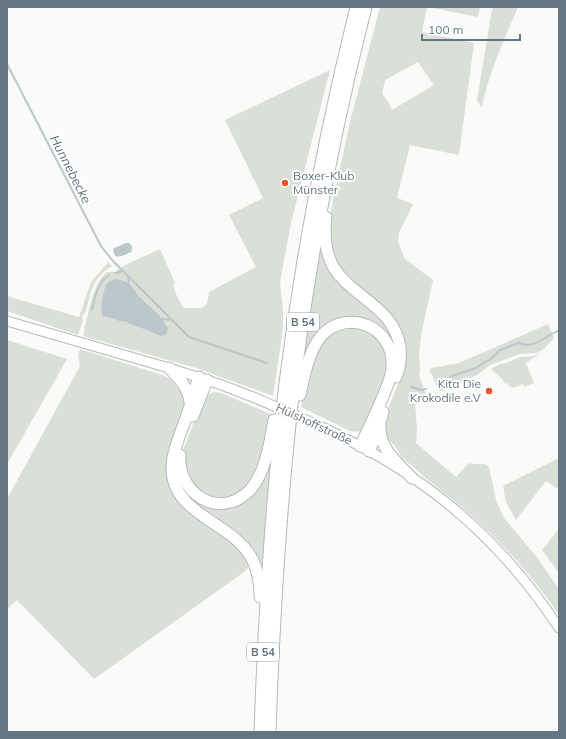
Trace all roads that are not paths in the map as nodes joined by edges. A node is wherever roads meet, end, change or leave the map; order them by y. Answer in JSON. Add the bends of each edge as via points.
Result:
{"nodes":[{"id":1,"x":356,"y":7,"type":"edge"},
{"id":2,"x":366,"y":7,"type":"edge"},
{"id":3,"x":331,"y":159,"type":"junction"},
{"id":4,"x":7,"y":321,"type":"edge"},
{"id":5,"x":291,"y":340,"type":"junction"},
{"id":6,"x":169,"y":368,"type":"junction"},
{"id":7,"x":203,"y":379,"type":"junction"},
{"id":8,"x":190,"y":402,"type":"junction"},
{"id":9,"x":380,"y":420,"type":"junction"},
{"id":10,"x":365,"y":449,"type":"junction"},
{"id":11,"x":412,"y":478,"type":"junction"},
{"id":12,"x":284,"y":486,"type":"junction"},
{"id":13,"x":559,"y":628,"type":"edge"},
{"id":14,"x":261,"y":707,"type":"junction"},
{"id":15,"x":260,"y":732,"type":"edge"},
{"id":16,"x":270,"y":732,"type":"edge"}],
"edges":[{"from":1,"to":5,"type":"highway","number":"B 54","via":[[320,168]]},
{"from":2,"to":3,"type":"highway","number":"B 54"},
{"from":3,"to":9,"type":"highway","via":[[326,243],[331,260],[344,281],[388,319],[399,344],[401,358],[398,373]]},
{"from":3,"to":12,"type":"highway","number":"B 54","via":[[302,326]]},
{"from":4,"to":6,"type":"main road","name":"Hülshoffstraße"},
{"from":5,"to":7,"type":"highway","via":[[281,368],[275,418],[263,466],[248,492],[237,500],[224,503],[210,502],[198,496],[186,485],[180,470],[182,445]]},
{"from":5,"to":14,"type":"highway","number":"B 54","via":[[274,487]]},
{"from":6,"to":7,"type":"main road","name":"Hülshoffstraße"},
{"from":6,"to":8,"type":"highway","via":[[183,383]]},
{"from":7,"to":8,"type":"highway"},
{"from":7,"to":10,"type":"main road","name":"Hülshoffstraße","bridge":true,"via":[[253,397]]},
{"from":8,"to":14,"type":"highway","via":[[174,453],[172,465],[175,483],[187,503],[235,538],[248,551],[254,562],[260,586],[256,679]]},
{"from":9,"to":10,"type":"highway","via":[[377,433]]},
{"from":9,"to":11,"type":"highway","via":[[383,444]]},
{"from":10,"to":11,"type":"main road","name":"Hülshoffstraße"},
{"from":10,"to":12,"type":"highway","via":[[371,425],[390,380],[392,360],[388,345],[379,332],[367,325],[347,322],[327,331],[319,340],[306,368],[293,456]]},
{"from":11,"to":13,"type":"main road","name":"Hülshoffstraße","via":[[448,504],[489,541],[525,581]]},
{"from":12,"to":16,"type":"highway","number":"B 54"},
{"from":14,"to":15,"type":"highway","number":"B 54"}]}
